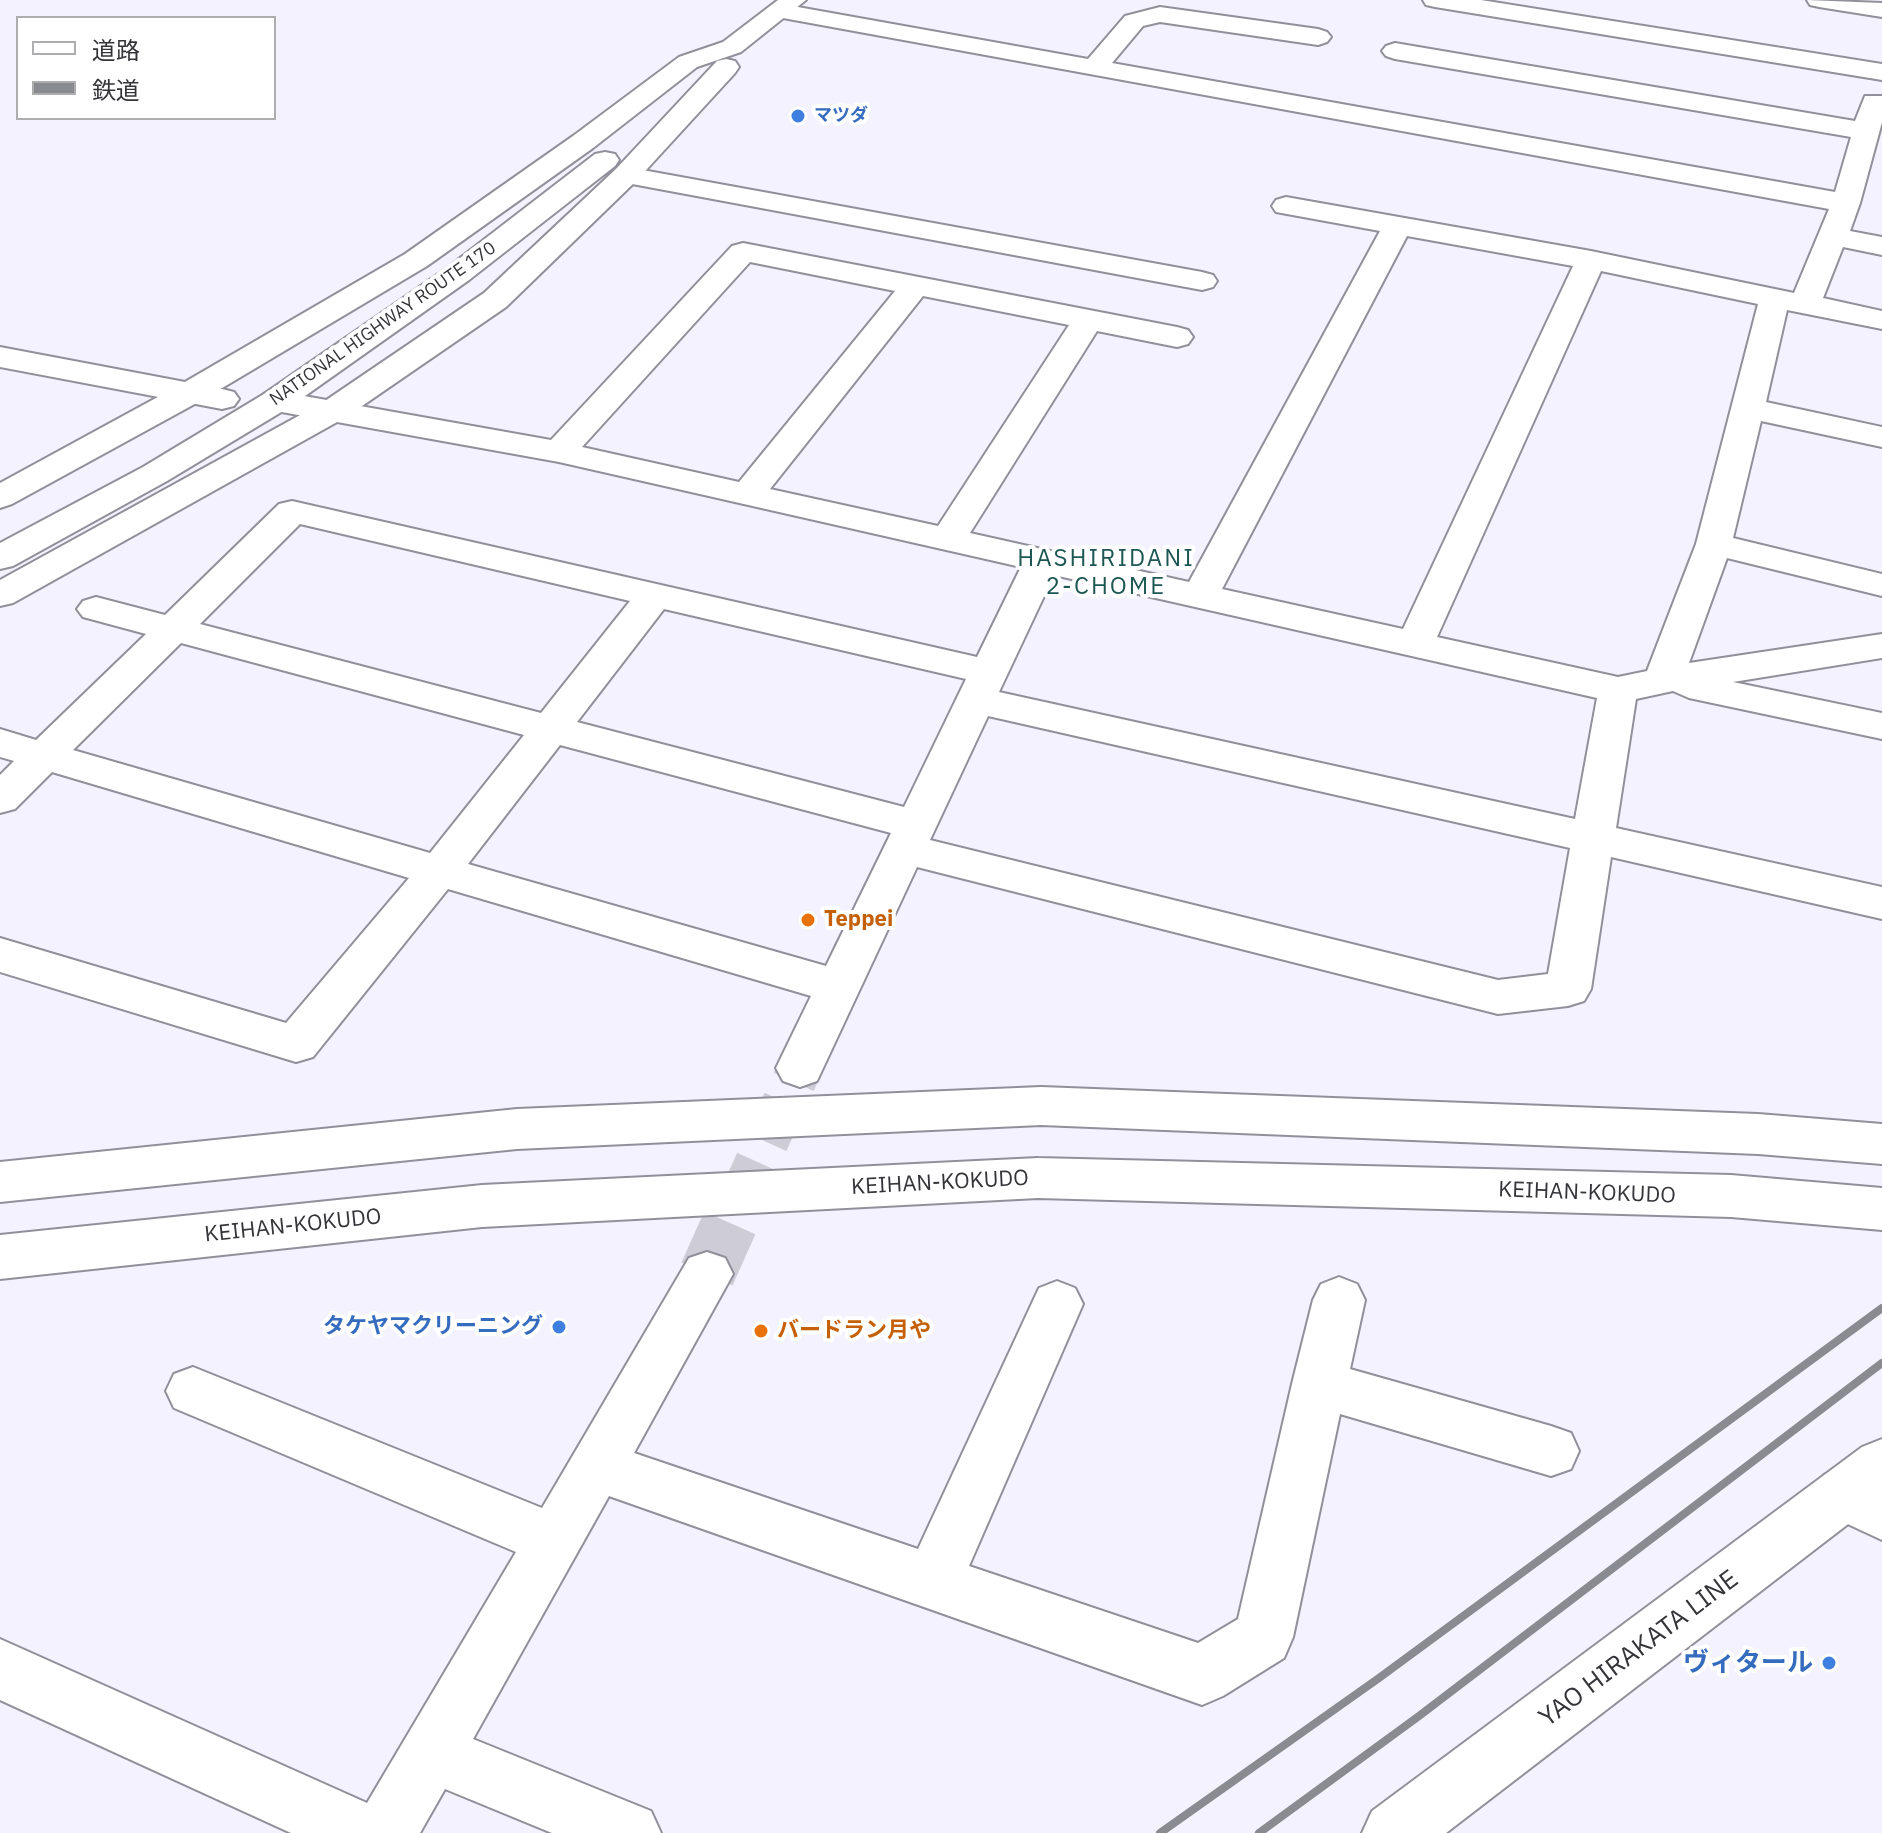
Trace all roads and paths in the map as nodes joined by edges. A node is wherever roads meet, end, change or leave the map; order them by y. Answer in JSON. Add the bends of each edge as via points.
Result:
{"nodes":[{"id":1,"x":1154,"y":0,"type":"edge"},
{"id":2,"x":1435,"y":0,"type":"edge"},
{"id":3,"x":1819,"y":0,"type":"edge"},
{"id":4,"x":788,"y":5,"type":"edge"},
{"id":5,"x":1490,"y":9,"type":"junction"},
{"id":6,"x":1882,"y":10,"type":"edge"},
{"id":7,"x":1175,"y":15,"type":"junction"},
{"id":8,"x":1318,"y":37,"type":"dead end"},
{"id":9,"x":1395,"y":51,"type":"dead end"},
{"id":10,"x":729,"y":57,"type":"junction"},
{"id":11,"x":1460,"y":62,"type":"junction"},
{"id":12,"x":1095,"y":67,"type":"junction"},
{"id":13,"x":1882,"y":73,"type":"edge"},
{"id":14,"x":1866,"y":131,"type":"junction"},
{"id":15,"x":626,"y":175,"type":"junction"},
{"id":16,"x":575,"y":184,"type":"junction"},
{"id":17,"x":1846,"y":203,"type":"junction"},
{"id":18,"x":1286,"y":206,"type":"dead end"},
{"id":19,"x":1398,"y":226,"type":"junction"},
{"id":20,"x":1832,"y":236,"type":"junction"},
{"id":21,"x":1882,"y":246,"type":"edge"},
{"id":22,"x":1591,"y":260,"type":"junction"},
{"id":23,"x":1202,"y":281,"type":"dead end"},
{"id":24,"x":915,"y":286,"type":"junction"},
{"id":25,"x":1790,"y":301,"type":"junction"},
{"id":26,"x":1088,"y":320,"type":"junction"},
{"id":27,"x":1882,"y":320,"type":"edge"},
{"id":28,"x":1177,"y":337,"type":"dead end"},
{"id":29,"x":0,"y":357,"type":"edge"},
{"id":30,"x":206,"y":396,"type":"junction"},
{"id":31,"x":276,"y":401,"type":"junction"},
{"id":32,"x":1749,"y":408,"type":"junction"},
{"id":33,"x":334,"y":410,"type":"junction"},
{"id":34,"x":1882,"y":437,"type":"edge"},
{"id":35,"x":559,"y":452,"type":"junction"},
{"id":36,"x":748,"y":494,"type":"junction"},
{"id":37,"x":0,"y":497,"type":"edge"},
{"id":38,"x":0,"y":525,"type":"edge"},
{"id":39,"x":948,"y":539,"type":"junction"},
{"id":40,"x":1714,"y":544,"type":"junction"},
{"id":41,"x":0,"y":558,"type":"edge"},
{"id":42,"x":1042,"y":561,"type":"junction"},
{"id":43,"x":1882,"y":585,"type":"edge"},
{"id":44,"x":0,"y":595,"type":"edge"},
{"id":45,"x":655,"y":595,"type":"junction"},
{"id":46,"x":1200,"y":596,"type":"junction"},
{"id":47,"x":96,"y":609,"type":"dead end"},
{"id":48,"x":173,"y":629,"type":"junction"},
{"id":49,"x":1415,"y":644,"type":"junction"},
{"id":50,"x":1882,"y":646,"type":"edge"},
{"id":51,"x":1663,"y":680,"type":"junction"},
{"id":52,"x":982,"y":686,"type":"junction"},
{"id":53,"x":1618,"y":690,"type":"junction"},
{"id":54,"x":1882,"y":726,"type":"edge"},
{"id":55,"x":550,"y":729,"type":"junction"},
{"id":56,"x":0,"y":743,"type":"edge"},
{"id":57,"x":43,"y":756,"type":"junction"},
{"id":58,"x":0,"y":799,"type":"edge"},
{"id":59,"x":910,"y":837,"type":"junction"},
{"id":60,"x":1593,"y":838,"type":"junction"},
{"id":61,"x":439,"y":871,"type":"junction"},
{"id":62,"x":1882,"y":903,"type":"edge"},
{"id":63,"x":0,"y":955,"type":"edge"},
{"id":64,"x":838,"y":987,"type":"junction"},
{"id":65,"x":800,"y":1068,"type":"tunnel mouth"},
{"id":66,"x":1882,"y":1144,"type":"edge"},
{"id":67,"x":0,"y":1182,"type":"edge"},
{"id":68,"x":1882,"y":1209,"type":"edge"},
{"id":69,"x":0,"y":1257,"type":"edge"},
{"id":70,"x":707,"y":1274,"type":"tunnel mouth"},
{"id":71,"x":1339,"y":1300,"type":"dead end"},
{"id":72,"x":1057,"y":1304,"type":"dead end"},
{"id":73,"x":1319,"y":1384,"type":"junction"},
{"id":74,"x":193,"y":1391,"type":"dead end"},
{"id":75,"x":1551,"y":1451,"type":"dead end"},
{"id":76,"x":597,"y":1466,"type":"junction"},
{"id":77,"x":1869,"y":1491,"type":"edge"},
{"id":78,"x":554,"y":1540,"type":"junction"},
{"id":79,"x":933,"y":1582,"type":"junction"},
{"id":80,"x":0,"y":1669,"type":"edge"},
{"id":81,"x":432,"y":1753,"type":"junction"},
{"id":82,"x":362,"y":1833,"type":"edge"},
{"id":83,"x":385,"y":1833,"type":"edge"},
{"id":84,"x":629,"y":1833,"type":"edge"},
{"id":85,"x":1394,"y":1833,"type":"edge"}],
"edges":[{"from":1,"to":7,"type":"main road","via":[[1183,5]]},
{"from":2,"to":5,"type":"main road"},
{"from":3,"to":6,"type":"main road"},
{"from":4,"to":10,"type":"main road","name":"NATIONAL HIGHWAY ROUTE 170"},
{"from":4,"to":12,"type":"main road"},
{"from":5,"to":11,"type":"main road"},
{"from":5,"to":13,"type":"main road"},
{"from":7,"to":8,"type":"main road"},
{"from":7,"to":12,"type":"main road","via":[[1134,21]]},
{"from":9,"to":11,"type":"main road"},
{"from":10,"to":15,"type":"main road"},
{"from":10,"to":16,"type":"main road","name":"NATIONAL HIGHWAY ROUTE 170"},
{"from":10,"to":30,"type":"main road","name":"NATIONAL HIGHWAY ROUTE 170","via":[[688,62],[416,260]]},
{"from":11,"to":14,"type":"main road"},
{"from":12,"to":17,"type":"main road"},
{"from":13,"to":14,"type":"main road"},
{"from":14,"to":17,"type":"main road"},
{"from":15,"to":23,"type":"main road"},
{"from":15,"to":33,"type":"main road","via":[[495,300]]},
{"from":16,"to":30,"type":"main road","via":[[544,197],[334,334]]},
{"from":16,"to":31,"type":"main road","name":"NATIONAL HIGHWAY ROUTE 170","via":[[458,274]]},
{"from":17,"to":20,"type":"main road"},
{"from":18,"to":19,"type":"main road"},
{"from":19,"to":22,"type":"main road"},
{"from":19,"to":46,"type":"main road"},
{"from":20,"to":21,"type":"main road"},
{"from":20,"to":25,"type":"main road"},
{"from":22,"to":25,"type":"main road"},
{"from":22,"to":49,"type":"main road"},
{"from":24,"to":26,"type":"main road"},
{"from":24,"to":35,"type":"main road","via":[[743,252]]},
{"from":24,"to":36,"type":"main road"},
{"from":25,"to":27,"type":"main road"},
{"from":25,"to":32,"type":"main road"},
{"from":26,"to":28,"type":"main road"},
{"from":26,"to":39,"type":"main road"},
{"from":29,"to":30,"type":"main road"},
{"from":30,"to":37,"type":"main road","name":"NATIONAL HIGHWAY ROUTE 170"},
{"from":30,"to":38,"type":"main road"},
{"from":31,"to":33,"type":"main road"},
{"from":31,"to":41,"type":"main road","name":"NATIONAL HIGHWAY ROUTE 170"},
{"from":32,"to":34,"type":"main road"},
{"from":32,"to":40,"type":"main road"},
{"from":33,"to":35,"type":"main road"},
{"from":33,"to":44,"type":"main road"},
{"from":35,"to":36,"type":"main road"},
{"from":36,"to":39,"type":"main road"},
{"from":39,"to":42,"type":"main road"},
{"from":40,"to":43,"type":"main road"},
{"from":40,"to":51,"type":"main road"},
{"from":42,"to":46,"type":"main road"},
{"from":42,"to":52,"type":"main road"},
{"from":45,"to":48,"type":"main road","via":[[292,512]]},
{"from":45,"to":52,"type":"main road"},
{"from":45,"to":55,"type":"main road"},
{"from":46,"to":49,"type":"main road"},
{"from":47,"to":48,"type":"main road"},
{"from":48,"to":55,"type":"main road"},
{"from":48,"to":57,"type":"main road"},
{"from":49,"to":53,"type":"main road"},
{"from":50,"to":51,"type":"main road"},
{"from":51,"to":53,"type":"main road"},
{"from":51,"to":54,"type":"main road"},
{"from":52,"to":59,"type":"main road"},
{"from":52,"to":60,"type":"main road"},
{"from":53,"to":60,"type":"main road"},
{"from":55,"to":59,"type":"main road"},
{"from":55,"to":61,"type":"main road"},
{"from":56,"to":57,"type":"main road"},
{"from":57,"to":58,"type":"main road"},
{"from":57,"to":61,"type":"main road"},
{"from":59,"to":60,"type":"main road","via":[[1498,997],[1568,989]]},
{"from":59,"to":64,"type":"main road"},
{"from":60,"to":62,"type":"main road"},
{"from":61,"to":63,"type":"main road","via":[[296,1044]]},
{"from":61,"to":64,"type":"main road"},
{"from":64,"to":65,"type":"main road"},
{"from":66,"to":67,"type":"main road","via":[[1758,1134],[1041,1106],[517,1129]]},
{"from":68,"to":69,"type":"main road","name":"KEIHAN-KOKUDO","via":[[1731,1196],[1038,1178],[482,1206]]},
{"from":70,"to":76,"type":"main road"},
{"from":71,"to":73,"type":"main road"},
{"from":72,"to":79,"type":"main road"},
{"from":73,"to":75,"type":"main road"},
{"from":73,"to":79,"type":"main road","via":[[1263,1637],[1202,1675]]},
{"from":74,"to":78,"type":"main road"},
{"from":76,"to":78,"type":"main road"},
{"from":76,"to":79,"type":"main road"},
{"from":77,"to":85,"type":"main road","name":"YAO HIRAKATA LINE"},
{"from":78,"to":81,"type":"main road"},
{"from":80,"to":82,"type":"main road"},
{"from":81,"to":83,"type":"main road"},
{"from":81,"to":84,"type":"main road"}]}
